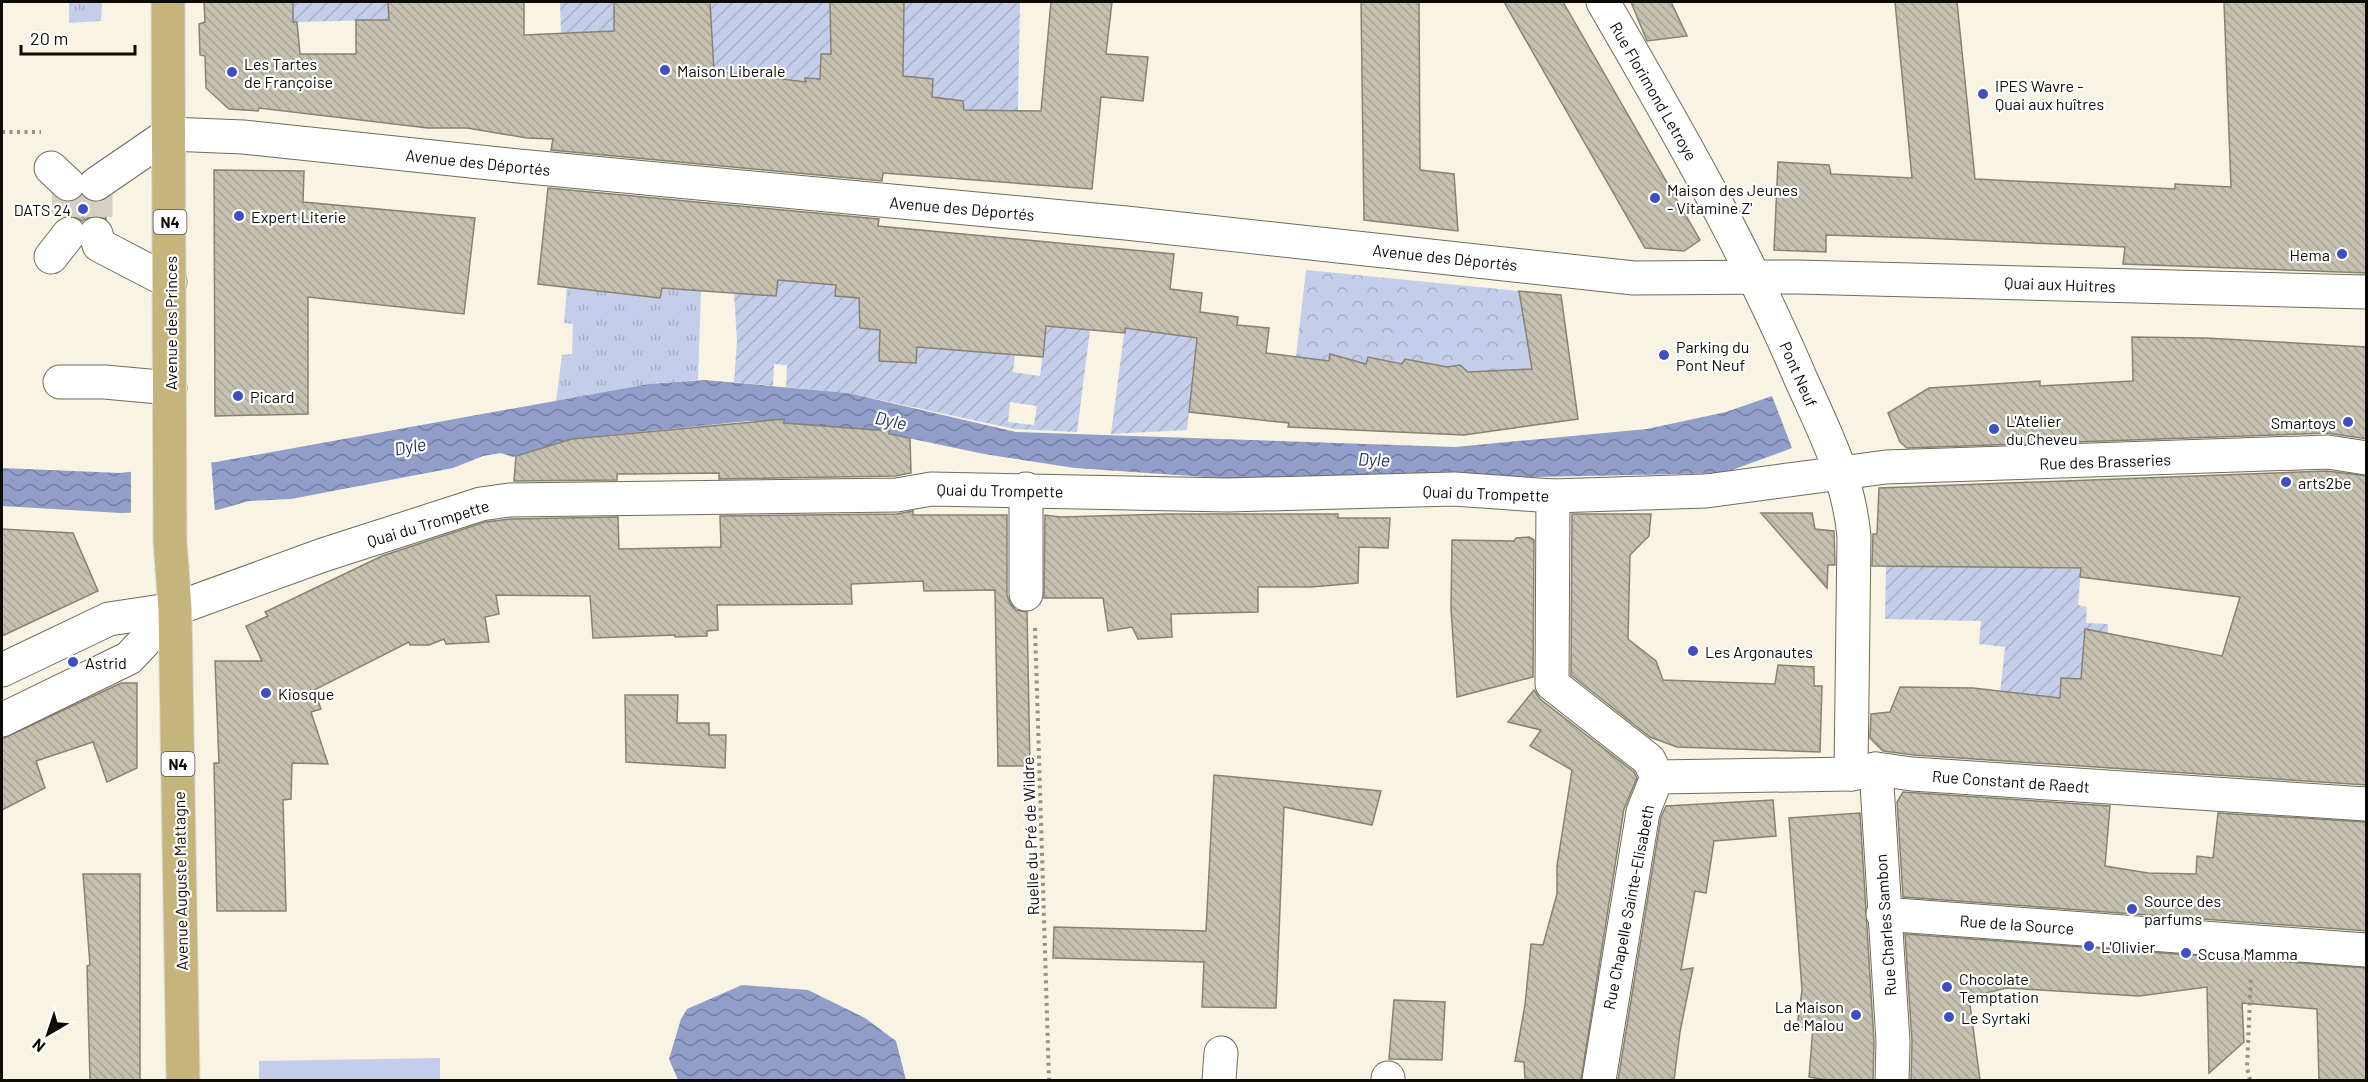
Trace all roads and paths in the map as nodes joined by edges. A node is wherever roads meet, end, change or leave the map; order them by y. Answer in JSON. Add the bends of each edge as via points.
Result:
{"nodes":[{"id":1,"x":168,"y":2,"type":"edge"},
{"id":2,"x":1603,"y":2,"type":"edge"},
{"id":3,"x":2,"y":132,"type":"edge"},
{"id":4,"x":51,"y":132,"type":"dead end"},
{"id":5,"x":169,"y":134,"type":"junction"},
{"id":6,"x":72,"y":179,"type":"dead end"},
{"id":7,"x":72,"y":242,"type":"dead end"},
{"id":8,"x":1754,"y":277,"type":"junction"},
{"id":9,"x":170,"y":282,"type":"junction"},
{"id":10,"x":2367,"y":292,"type":"edge"},
{"id":11,"x":60,"y":382,"type":"dead end"},
{"id":12,"x":170,"y":388,"type":"junction"},
{"id":13,"x":2367,"y":458,"type":"edge"},
{"id":14,"x":1842,"y":471,"type":"junction"},
{"id":15,"x":1026,"y":489,"type":"junction"},
{"id":16,"x":1553,"y":496,"type":"junction"},
{"id":17,"x":1026,"y":594,"type":"joint"},
{"id":18,"x":175,"y":609,"type":"junction"},
{"id":19,"x":2,"y":670,"type":"edge"},
{"id":20,"x":2,"y":720,"type":"edge"},
{"id":21,"x":1863,"y":771,"type":"junction"},
{"id":22,"x":1657,"y":777,"type":"junction"},
{"id":23,"x":2367,"y":804,"type":"edge"},
{"id":24,"x":1883,"y":914,"type":"junction"},
{"id":25,"x":2253,"y":942,"type":"junction"},
{"id":26,"x":2367,"y":950,"type":"edge"},
{"id":27,"x":183,"y":1080,"type":"edge"},
{"id":28,"x":1049,"y":1080,"type":"edge"},
{"id":29,"x":1599,"y":1080,"type":"edge"},
{"id":30,"x":1892,"y":1080,"type":"edge"},
{"id":31,"x":2250,"y":1080,"type":"edge"}],
"edges":[{"from":1,"to":5,"type":"main road","name":"Avenue des Princes","number":"N4"},
{"from":2,"to":8,"type":"street","name":"Rue Florimond Letroye","via":[[1713,192]]},
{"from":3,"to":4,"type":"path"},
{"from":5,"to":6,"type":"street"},
{"from":5,"to":8,"type":"street","name":"Avenue des Déportés","via":[[243,137],[1126,223],[1634,278]]},
{"from":5,"to":9,"type":"main road","name":"Avenue des Princes","number":"N4"},
{"from":7,"to":9,"type":"street","via":[[99,245]]},
{"from":8,"to":10,"type":"street","name":"Quai aux Huitres"},
{"from":8,"to":14,"type":"street","name":"Pont Neuf"},
{"from":9,"to":12,"type":"main road","name":"Avenue des Princes","number":"N4"},
{"from":11,"to":12,"type":"street"},
{"from":12,"to":18,"type":"main road","name":"Avenue des Princes","number":"N4","via":[[170,541]]},
{"from":13,"to":14,"type":"street","name":"Rue des Brasseries","via":[[2328,452]]},
{"from":14,"to":16,"type":"street","name":"Quai du Trompette","via":[[1706,491]]},
{"from":14,"to":21,"type":"street","name":"Rue Charles Sambon","via":[[1854,536]]},
{"from":15,"to":16,"type":"street","name":"Quai du Trompette","via":[[1228,495],[1454,489]]},
{"from":15,"to":17,"type":"street"},
{"from":15,"to":18,"type":"street","name":"Quai du Trompette","via":[[931,489],[897,495],[509,500],[470,508],[323,555]]},
{"from":16,"to":22,"type":"street","via":[[1552,684],[1649,760]]},
{"from":17,"to":28,"type":"path","name":"Ruelle du Pré de Wildre","via":[[1035,609]]},
{"from":18,"to":19,"type":"street","name":"Quai du Trompette","via":[[110,619]]},
{"from":18,"to":20,"type":"street","via":[[129,658]]},
{"from":18,"to":27,"type":"main road","name":"Avenue Auguste Mattagne","number":"N4"},
{"from":21,"to":22,"type":"street","name":"Rue Constant de Raedt"},
{"from":21,"to":23,"type":"street","name":"Rue Constant de Raedt"},
{"from":21,"to":24,"type":"street","name":"Rue Charles Sambon"},
{"from":22,"to":29,"type":"street","name":"Rue Chapelle Sainte-Elisabeth","via":[[1643,812]]},
{"from":24,"to":25,"type":"street","name":"Rue de la Source"},
{"from":24,"to":30,"type":"street","name":"Rue Charles Sambon","via":[[1893,1041]]},
{"from":25,"to":26,"type":"street","name":"Rue de la Source"},
{"from":25,"to":31,"type":"path","via":[[2247,1068]]}]}
